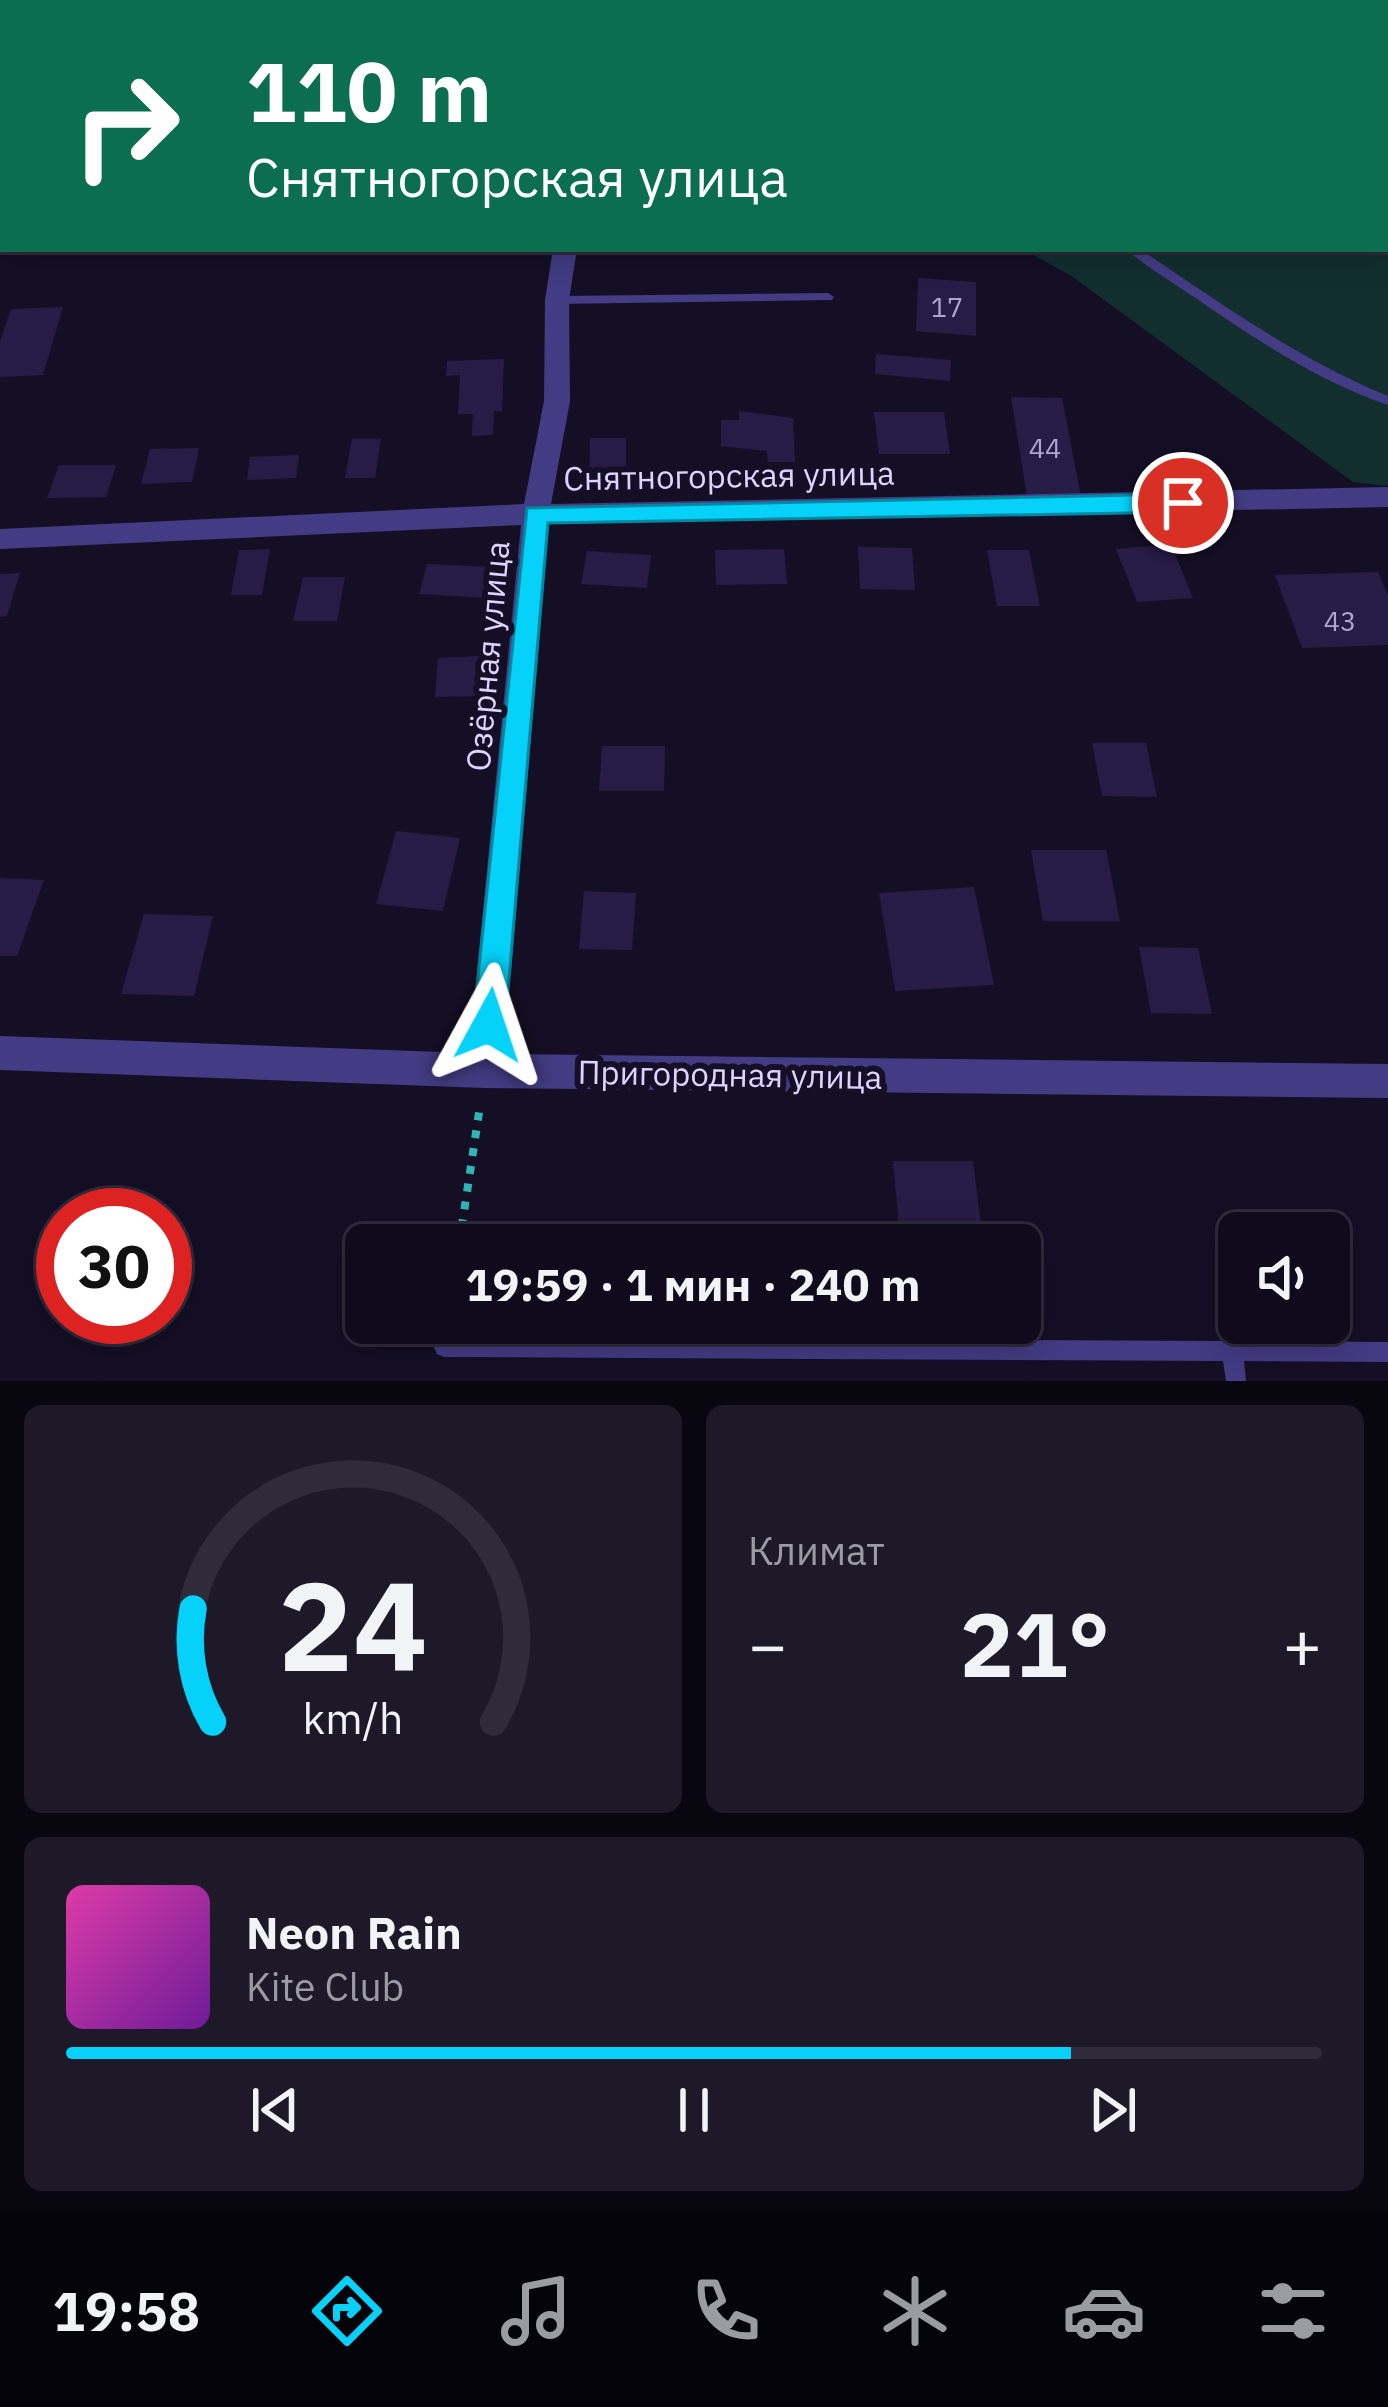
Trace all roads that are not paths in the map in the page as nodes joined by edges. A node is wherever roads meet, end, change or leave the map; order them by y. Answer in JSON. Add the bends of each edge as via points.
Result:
{"nodes":[{"id":1,"x":565,"y":252,"type":"edge"},
{"id":2,"x":1137,"y":252,"type":"edge"},
{"id":3,"x":827,"y":297,"type":"dead end"},
{"id":4,"x":557,"y":300,"type":"junction"},
{"id":5,"x":1388,"y":401,"type":"edge"},
{"id":6,"x":1388,"y":497,"type":"edge"},
{"id":7,"x":536,"y":514,"type":"junction"},
{"id":8,"x":0,"y":538,"type":"edge"},
{"id":9,"x":0,"y":1053,"type":"edge"},
{"id":10,"x":485,"y":1071,"type":"junction"},
{"id":11,"x":1388,"y":1081,"type":"edge"},
{"id":12,"x":444,"y":1347,"type":"dead end"},
{"id":13,"x":1232,"y":1349,"type":"junction"},
{"id":14,"x":1388,"y":1352,"type":"edge"},
{"id":15,"x":1236,"y":1381,"type":"edge"}],
"edges":[{"from":1,"to":4,"type":"street","name":"Озёрная улица"},
{"from":2,"to":5,"type":"lane","via":[[1284,350]]},
{"from":3,"to":4,"type":"lane"},
{"from":4,"to":7,"type":"street","name":"Озёрная улица","via":[[557,401]]},
{"from":6,"to":7,"type":"street","name":"Снятногорская улица"},
{"from":7,"to":8,"type":"street","name":"Снятногорская улица"},
{"from":7,"to":10,"type":"street","name":"Озёрная улица"},
{"from":9,"to":10,"type":"street","name":"Пригородная улица"},
{"from":10,"to":11,"type":"street","name":"Пригородная улица"},
{"from":12,"to":13,"type":"lane"},
{"from":13,"to":14,"type":"lane"},
{"from":13,"to":15,"type":"lane"}]}
